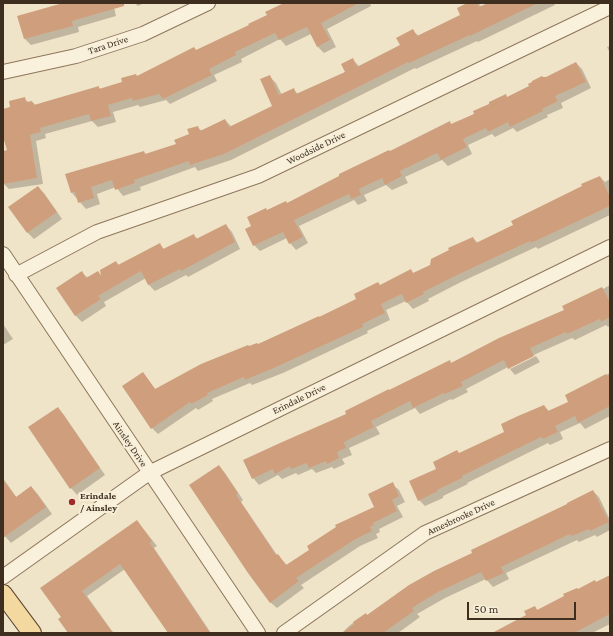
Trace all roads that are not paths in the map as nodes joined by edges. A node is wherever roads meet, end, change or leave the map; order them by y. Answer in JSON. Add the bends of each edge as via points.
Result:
{"nodes":[{"id":1,"x":208,"y":3,"type":"edge"},
{"id":2,"x":610,"y":7,"type":"edge"},
{"id":3,"x":3,"y":72,"type":"edge"},
{"id":4,"x":610,"y":248,"type":"edge"},
{"id":5,"x":3,"y":254,"type":"edge"},
{"id":6,"x":16,"y":275,"type":"junction"},
{"id":7,"x":610,"y":450,"type":"edge"},
{"id":8,"x":149,"y":473,"type":"junction"},
{"id":9,"x":3,"y":577,"type":"edge"},
{"id":10,"x":3,"y":594,"type":"edge"},
{"id":11,"x":32,"y":633,"type":"edge"},
{"id":12,"x":258,"y":633,"type":"edge"},
{"id":13,"x":284,"y":633,"type":"edge"}],
"edges":[{"from":1,"to":3,"type":"street","name":"Tara Drive","via":[[143,34],[76,56]]},
{"from":2,"to":6,"type":"street","name":"Woodside Drive","via":[[258,176],[97,232]]},
{"from":4,"to":8,"type":"street","name":"Erindale Drive"},
{"from":5,"to":6,"type":"street","name":"Ainsley Drive"},
{"from":6,"to":8,"type":"street","name":"Ainsley Drive"},
{"from":7,"to":13,"type":"street","name":"Amesbrooke Drive","via":[[425,533]]},
{"from":8,"to":9,"type":"street","name":"Erindale Drive"},
{"from":8,"to":12,"type":"street","name":"Ainsley Drive"},
{"from":10,"to":11,"type":"main road"}]}
